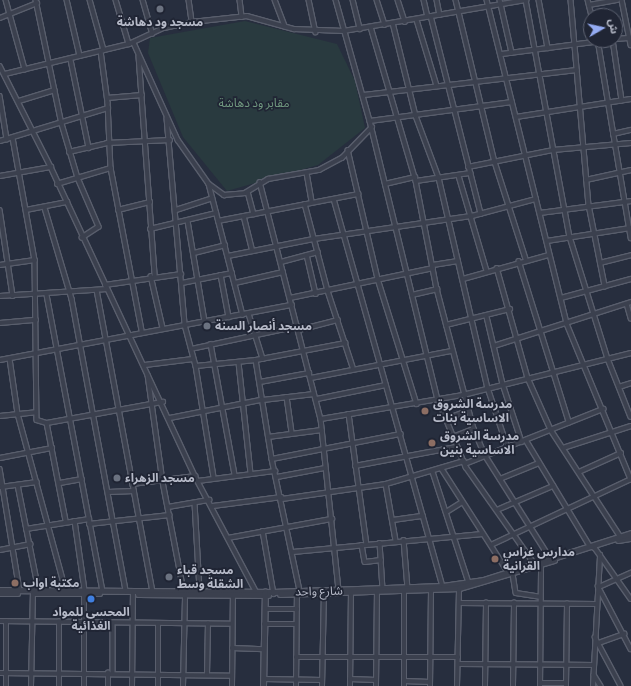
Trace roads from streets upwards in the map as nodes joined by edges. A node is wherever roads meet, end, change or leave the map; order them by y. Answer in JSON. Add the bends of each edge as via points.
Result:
{"nodes":[{"id":1,"x":6,"y":0,"type":"edge"},
{"id":2,"x":67,"y":0,"type":"edge"},
{"id":3,"x":90,"y":0,"type":"edge"},
{"id":4,"x":116,"y":0,"type":"edge"},
{"id":5,"x":143,"y":0,"type":"edge"},
{"id":6,"x":189,"y":0,"type":"edge"},
{"id":7,"x":240,"y":0,"type":"edge"},
{"id":8,"x":275,"y":0,"type":"edge"},
{"id":9,"x":309,"y":0,"type":"edge"},
{"id":10,"x":336,"y":0,"type":"edge"},
{"id":11,"x":353,"y":0,"type":"edge"},
{"id":12,"x":377,"y":0,"type":"edge"},
{"id":13,"x":398,"y":0,"type":"edge"},
{"id":14,"x":424,"y":0,"type":"edge"},
{"id":15,"x":437,"y":0,"type":"edge"},
{"id":16,"x":456,"y":0,"type":"edge"},
{"id":17,"x":487,"y":0,"type":"edge"},
{"id":18,"x":500,"y":0,"type":"edge"},
{"id":19,"x":526,"y":0,"type":"edge"},
{"id":20,"x":539,"y":0,"type":"edge"},
{"id":21,"x":571,"y":0,"type":"edge"},
{"id":22,"x":588,"y":0,"type":"edge"},
{"id":23,"x":618,"y":0,"type":"edge"},
{"id":24,"x":622,"y":0,"type":"edge"},
{"id":25,"x":36,"y":1,"type":"edge"},
{"id":26,"x":608,"y":1,"type":"edge"},
{"id":27,"x":501,"y":5,"type":"junction"},
{"id":28,"x":589,"y":5,"type":"junction"},
{"id":29,"x":489,"y":8,"type":"junction"},
{"id":30,"x":590,"y":8,"type":"edge"},
{"id":31,"x":460,"y":12,"type":"junction"},
{"id":32,"x":10,"y":14,"type":"junction"},
{"id":33,"x":440,"y":15,"type":"junction"},
{"id":34,"x":242,"y":17,"type":"junction"},
{"id":35,"x":429,"y":17,"type":"junction"},
{"id":36,"x":0,"y":18,"type":"edge"},
{"id":37,"x":417,"y":20,"type":"junction"},
{"id":38,"x":192,"y":22,"type":"junction"},
{"id":39,"x":405,"y":22,"type":"junction"},
{"id":40,"x":393,"y":23,"type":"junction"},
{"id":41,"x":385,"y":25,"type":"junction"},
{"id":42,"x":285,"y":26,"type":"junction"},
{"id":43,"x":371,"y":27,"type":"junction"},
{"id":44,"x":360,"y":29,"type":"junction"},
{"id":45,"x":316,"y":32,"type":"junction"},
{"id":46,"x":344,"y":32,"type":"junction"},
{"id":47,"x":153,"y":34,"type":"junction"},
{"id":48,"x":630,"y":38,"type":"edge"},
{"id":49,"x":134,"y":43,"type":"junction"},
{"id":50,"x":583,"y":43,"type":"edge"},
{"id":51,"x":129,"y":44,"type":"junction"},
{"id":52,"x":575,"y":44,"type":"junction"},
{"id":53,"x":631,"y":45,"type":"edge"},
{"id":54,"x":548,"y":48,"type":"junction"},
{"id":55,"x":599,"y":48,"type":"edge"},
{"id":56,"x":615,"y":48,"type":"edge"},
{"id":57,"x":535,"y":50,"type":"junction"},
{"id":58,"x":103,"y":51,"type":"junction"},
{"id":59,"x":138,"y":52,"type":"junction"},
{"id":60,"x":512,"y":53,"type":"junction"},
{"id":61,"x":502,"y":54,"type":"junction"},
{"id":62,"x":80,"y":56,"type":"junction"},
{"id":63,"x":72,"y":60,"type":"junction"},
{"id":64,"x":48,"y":64,"type":"junction"},
{"id":65,"x":0,"y":66,"type":"edge"},
{"id":66,"x":26,"y":70,"type":"junction"},
{"id":67,"x":577,"y":70,"type":"junction"},
{"id":68,"x":539,"y":73,"type":"junction"},
{"id":69,"x":5,"y":74,"type":"junction"},
{"id":70,"x":507,"y":77,"type":"junction"},
{"id":71,"x":475,"y":81,"type":"junction"},
{"id":72,"x":446,"y":85,"type":"junction"},
{"id":73,"x":437,"y":86,"type":"junction"},
{"id":74,"x":409,"y":89,"type":"junction"},
{"id":75,"x":54,"y":90,"type":"junction"},
{"id":76,"x":389,"y":91,"type":"junction"},
{"id":77,"x":142,"y":95,"type":"junction"},
{"id":78,"x":364,"y":95,"type":"junction"},
{"id":79,"x":0,"y":96,"type":"edge"},
{"id":80,"x":107,"y":98,"type":"junction"},
{"id":81,"x":631,"y":99,"type":"edge"},
{"id":82,"x":622,"y":100,"type":"junction"},
{"id":83,"x":19,"y":101,"type":"junction"},
{"id":84,"x":512,"y":102,"type":"junction"},
{"id":85,"x":606,"y":103,"type":"junction"},
{"id":86,"x":582,"y":105,"type":"junction"},
{"id":87,"x":480,"y":107,"type":"junction"},
{"id":88,"x":108,"y":108,"type":"junction"},
{"id":89,"x":454,"y":110,"type":"junction"},
{"id":90,"x":1,"y":112,"type":"edge"},
{"id":91,"x":547,"y":112,"type":"junction"},
{"id":92,"x":416,"y":116,"type":"junction"},
{"id":93,"x":516,"y":117,"type":"junction"},
{"id":94,"x":82,"y":118,"type":"junction"},
{"id":95,"x":167,"y":118,"type":"junction"},
{"id":96,"x":396,"y":118,"type":"junction"},
{"id":97,"x":370,"y":121,"type":"junction"},
{"id":98,"x":62,"y":124,"type":"junction"},
{"id":99,"x":372,"y":127,"type":"junction"},
{"id":100,"x":631,"y":130,"type":"edge"},
{"id":101,"x":33,"y":132,"type":"junction"},
{"id":102,"x":613,"y":134,"type":"junction"},
{"id":103,"x":13,"y":138,"type":"junction"},
{"id":104,"x":8,"y":139,"type":"junction"},
{"id":105,"x":170,"y":140,"type":"junction"},
{"id":106,"x":0,"y":141,"type":"edge"},
{"id":107,"x":145,"y":141,"type":"junction"},
{"id":108,"x":107,"y":143,"type":"junction"},
{"id":109,"x":631,"y":143,"type":"edge"},
{"id":110,"x":614,"y":146,"type":"junction"},
{"id":111,"x":89,"y":148,"type":"junction"},
{"id":112,"x":583,"y":148,"type":"junction"},
{"id":113,"x":348,"y":150,"type":"junction"},
{"id":114,"x":553,"y":150,"type":"junction"},
{"id":115,"x":70,"y":152,"type":"junction"},
{"id":116,"x":525,"y":156,"type":"junction"},
{"id":117,"x":495,"y":162,"type":"junction"},
{"id":118,"x":51,"y":167,"type":"junction"},
{"id":119,"x":468,"y":167,"type":"junction"},
{"id":120,"x":111,"y":168,"type":"junction"},
{"id":121,"x":631,"y":170,"type":"edge"},
{"id":122,"x":21,"y":172,"type":"junction"},
{"id":123,"x":307,"y":173,"type":"junction"},
{"id":124,"x":470,"y":173,"type":"junction"},
{"id":125,"x":620,"y":173,"type":"junction"},
{"id":126,"x":0,"y":176,"type":"edge"},
{"id":127,"x":459,"y":176,"type":"junction"},
{"id":128,"x":78,"y":178,"type":"junction"},
{"id":129,"x":439,"y":178,"type":"junction"},
{"id":130,"x":416,"y":179,"type":"junction"},
{"id":131,"x":586,"y":180,"type":"junction"},
{"id":132,"x":260,"y":182,"type":"junction"},
{"id":133,"x":58,"y":184,"type":"junction"},
{"id":134,"x":209,"y":184,"type":"junction"},
{"id":135,"x":385,"y":184,"type":"junction"},
{"id":136,"x":248,"y":192,"type":"junction"},
{"id":137,"x":358,"y":194,"type":"junction"},
{"id":138,"x":212,"y":198,"type":"junction"},
{"id":139,"x":334,"y":199,"type":"junction"},
{"id":140,"x":536,"y":199,"type":"junction"},
{"id":141,"x":631,"y":201,"type":"edge"},
{"id":142,"x":67,"y":202,"type":"junction"},
{"id":143,"x":150,"y":202,"type":"junction"},
{"id":144,"x":312,"y":202,"type":"junction"},
{"id":145,"x":625,"y":202,"type":"junction"},
{"id":146,"x":305,"y":204,"type":"junction"},
{"id":147,"x":589,"y":205,"type":"junction"},
{"id":148,"x":44,"y":208,"type":"junction"},
{"id":149,"x":508,"y":208,"type":"junction"},
{"id":150,"x":564,"y":209,"type":"junction"},
{"id":151,"x":0,"y":210,"type":"edge"},
{"id":152,"x":26,"y":210,"type":"junction"},
{"id":153,"x":118,"y":210,"type":"junction"},
{"id":154,"x":176,"y":210,"type":"junction"},
{"id":155,"x":267,"y":212,"type":"junction"},
{"id":156,"x":216,"y":213,"type":"junction"},
{"id":157,"x":540,"y":213,"type":"junction"},
{"id":158,"x":254,"y":214,"type":"junction"},
{"id":159,"x":481,"y":214,"type":"junction"},
{"id":160,"x":244,"y":216,"type":"junction"},
{"id":161,"x":472,"y":216,"type":"junction"},
{"id":162,"x":448,"y":220,"type":"junction"},
{"id":163,"x":188,"y":221,"type":"junction"},
{"id":164,"x":218,"y":221,"type":"junction"},
{"id":165,"x":424,"y":223,"type":"junction"},
{"id":166,"x":177,"y":224,"type":"junction"},
{"id":167,"x":395,"y":228,"type":"junction"},
{"id":168,"x":630,"y":228,"type":"edge"},
{"id":169,"x":150,"y":229,"type":"junction"},
{"id":170,"x":366,"y":232,"type":"junction"},
{"id":171,"x":593,"y":233,"type":"junction"},
{"id":172,"x":344,"y":234,"type":"junction"},
{"id":173,"x":570,"y":237,"type":"junction"},
{"id":174,"x":82,"y":238,"type":"junction"},
{"id":175,"x":631,"y":238,"type":"edge"},
{"id":176,"x":314,"y":239,"type":"junction"},
{"id":177,"x":547,"y":242,"type":"junction"},
{"id":178,"x":224,"y":245,"type":"junction"},
{"id":179,"x":276,"y":246,"type":"junction"},
{"id":180,"x":253,"y":251,"type":"junction"},
{"id":181,"x":318,"y":252,"type":"junction"},
{"id":182,"x":194,"y":253,"type":"junction"},
{"id":183,"x":549,"y":254,"type":"junction"},
{"id":184,"x":307,"y":255,"type":"junction"},
{"id":185,"x":631,"y":255,"type":"edge"},
{"id":186,"x":228,"y":256,"type":"junction"},
{"id":187,"x":526,"y":259,"type":"junction"},
{"id":188,"x":35,"y":260,"type":"junction"},
{"id":189,"x":458,"y":261,"type":"junction"},
{"id":190,"x":519,"y":261,"type":"junction"},
{"id":191,"x":281,"y":262,"type":"junction"},
{"id":192,"x":600,"y":263,"type":"junction"},
{"id":193,"x":8,"y":264,"type":"junction"},
{"id":194,"x":0,"y":265,"type":"edge"},
{"id":195,"x":433,"y":267,"type":"junction"},
{"id":196,"x":498,"y":268,"type":"junction"},
{"id":197,"x":487,"y":271,"type":"junction"},
{"id":198,"x":283,"y":272,"type":"junction"},
{"id":199,"x":232,"y":273,"type":"junction"},
{"id":200,"x":406,"y":273,"type":"junction"},
{"id":201,"x":181,"y":274,"type":"junction"},
{"id":202,"x":220,"y":275,"type":"junction"},
{"id":203,"x":153,"y":276,"type":"junction"},
{"id":204,"x":378,"y":279,"type":"junction"},
{"id":205,"x":463,"y":279,"type":"junction"},
{"id":206,"x":631,"y":279,"type":"edge"},
{"id":207,"x":131,"y":280,"type":"junction"},
{"id":208,"x":198,"y":280,"type":"junction"},
{"id":209,"x":182,"y":283,"type":"junction"},
{"id":210,"x":235,"y":283,"type":"junction"},
{"id":211,"x":357,"y":285,"type":"junction"},
{"id":212,"x":605,"y":286,"type":"junction"},
{"id":213,"x":106,"y":287,"type":"junction"},
{"id":214,"x":437,"y":289,"type":"junction"},
{"id":215,"x":97,"y":290,"type":"junction"},
{"id":216,"x":328,"y":291,"type":"junction"},
{"id":217,"x":585,"y":291,"type":"junction"},
{"id":218,"x":69,"y":292,"type":"junction"},
{"id":219,"x":316,"y":294,"type":"junction"},
{"id":220,"x":35,"y":295,"type":"junction"},
{"id":221,"x":47,"y":295,"type":"junction"},
{"id":222,"x":412,"y":295,"type":"junction"},
{"id":223,"x":0,"y":296,"type":"edge"},
{"id":224,"x":13,"y":296,"type":"junction"},
{"id":225,"x":290,"y":298,"type":"junction"},
{"id":226,"x":561,"y":298,"type":"junction"},
{"id":227,"x":629,"y":303,"type":"edge"},
{"id":228,"x":292,"y":305,"type":"junction"},
{"id":229,"x":510,"y":309,"type":"junction"},
{"id":230,"x":249,"y":314,"type":"junction"},
{"id":231,"x":593,"y":314,"type":"junction"},
{"id":232,"x":243,"y":315,"type":"junction"},
{"id":233,"x":229,"y":317,"type":"junction"},
{"id":234,"x":487,"y":318,"type":"junction"},
{"id":235,"x":631,"y":318,"type":"edge"},
{"id":236,"x":36,"y":320,"type":"junction"},
{"id":237,"x":338,"y":320,"type":"junction"},
{"id":238,"x":205,"y":321,"type":"junction"},
{"id":239,"x":471,"y":321,"type":"junction"},
{"id":240,"x":0,"y":323,"type":"edge"},
{"id":241,"x":446,"y":324,"type":"junction"},
{"id":242,"x":566,"y":324,"type":"junction"},
{"id":243,"x":185,"y":325,"type":"junction"},
{"id":244,"x":162,"y":328,"type":"junction"},
{"id":245,"x":299,"y":328,"type":"junction"},
{"id":246,"x":142,"y":331,"type":"junction"},
{"id":247,"x":539,"y":333,"type":"junction"},
{"id":248,"x":130,"y":335,"type":"junction"},
{"id":249,"x":255,"y":337,"type":"junction"},
{"id":250,"x":516,"y":339,"type":"junction"},
{"id":251,"x":105,"y":340,"type":"junction"},
{"id":252,"x":346,"y":343,"type":"junction"},
{"id":253,"x":211,"y":344,"type":"junction"},
{"id":254,"x":80,"y":346,"type":"junction"},
{"id":255,"x":494,"y":346,"type":"junction"},
{"id":256,"x":191,"y":349,"type":"junction"},
{"id":257,"x":305,"y":349,"type":"junction"},
{"id":258,"x":57,"y":350,"type":"junction"},
{"id":259,"x":451,"y":351,"type":"junction"},
{"id":260,"x":631,"y":353,"type":"edge"},
{"id":261,"x":36,"y":354,"type":"junction"},
{"id":262,"x":425,"y":354,"type":"junction"},
{"id":263,"x":10,"y":359,"type":"junction"},
{"id":264,"x":193,"y":359,"type":"junction"},
{"id":265,"x":263,"y":359,"type":"junction"},
{"id":266,"x":401,"y":359,"type":"junction"},
{"id":267,"x":608,"y":359,"type":"junction"},
{"id":268,"x":0,"y":360,"type":"edge"},
{"id":269,"x":256,"y":360,"type":"junction"},
{"id":270,"x":239,"y":363,"type":"junction"},
{"id":271,"x":380,"y":364,"type":"junction"},
{"id":272,"x":145,"y":365,"type":"junction"},
{"id":273,"x":213,"y":365,"type":"junction"},
{"id":274,"x":196,"y":366,"type":"junction"},
{"id":275,"x":584,"y":366,"type":"junction"},
{"id":276,"x":353,"y":368,"type":"junction"},
{"id":277,"x":148,"y":372,"type":"junction"},
{"id":278,"x":310,"y":373,"type":"junction"},
{"id":279,"x":552,"y":374,"type":"junction"},
{"id":280,"x":311,"y":378,"type":"junction"},
{"id":281,"x":528,"y":378,"type":"junction"},
{"id":282,"x":260,"y":382,"type":"junction"},
{"id":283,"x":631,"y":383,"type":"edge"},
{"id":284,"x":502,"y":384,"type":"junction"},
{"id":285,"x":386,"y":385,"type":"junction"},
{"id":286,"x":488,"y":388,"type":"junction"},
{"id":287,"x":619,"y":388,"type":"junction"},
{"id":288,"x":314,"y":394,"type":"junction"},
{"id":289,"x":463,"y":395,"type":"junction"},
{"id":290,"x":287,"y":397,"type":"junction"},
{"id":291,"x":317,"y":398,"type":"junction"},
{"id":292,"x":438,"y":399,"type":"junction"},
{"id":293,"x":262,"y":400,"type":"junction"},
{"id":294,"x":163,"y":402,"type":"junction"},
{"id":295,"x":243,"y":403,"type":"junction"},
{"id":296,"x":416,"y":404,"type":"junction"},
{"id":297,"x":151,"y":406,"type":"junction"},
{"id":298,"x":629,"y":407,"type":"edge"},
{"id":299,"x":222,"y":408,"type":"junction"},
{"id":300,"x":393,"y":408,"type":"junction"},
{"id":301,"x":603,"y":409,"type":"junction"},
{"id":302,"x":468,"y":411,"type":"junction"},
{"id":303,"x":36,"y":412,"type":"junction"},
{"id":304,"x":118,"y":412,"type":"junction"},
{"id":305,"x":204,"y":412,"type":"junction"},
{"id":306,"x":18,"y":414,"type":"junction"},
{"id":307,"x":349,"y":414,"type":"junction"},
{"id":308,"x":0,"y":416,"type":"edge"},
{"id":309,"x":92,"y":416,"type":"junction"},
{"id":310,"x":170,"y":418,"type":"junction"},
{"id":311,"x":321,"y":418,"type":"junction"},
{"id":312,"x":631,"y":418,"type":"edge"},
{"id":313,"x":70,"y":419,"type":"junction"},
{"id":314,"x":446,"y":419,"type":"junction"},
{"id":315,"x":569,"y":422,"type":"junction"},
{"id":316,"x":47,"y":423,"type":"junction"},
{"id":317,"x":631,"y":426,"type":"edge"},
{"id":318,"x":474,"y":429,"type":"junction"},
{"id":319,"x":322,"y":430,"type":"junction"},
{"id":320,"x":551,"y":430,"type":"junction"},
{"id":321,"x":612,"y":430,"type":"junction"},
{"id":322,"x":292,"y":433,"type":"junction"},
{"id":323,"x":401,"y":434,"type":"junction"},
{"id":324,"x":268,"y":437,"type":"junction"},
{"id":325,"x":453,"y":437,"type":"junction"},
{"id":326,"x":526,"y":440,"type":"junction"},
{"id":327,"x":522,"y":442,"type":"junction"},
{"id":328,"x":352,"y":443,"type":"junction"},
{"id":329,"x":507,"y":445,"type":"junction"},
{"id":330,"x":457,"y":447,"type":"junction"},
{"id":331,"x":52,"y":448,"type":"junction"},
{"id":332,"x":563,"y":448,"type":"junction"},
{"id":333,"x":322,"y":450,"type":"junction"},
{"id":334,"x":29,"y":453,"type":"junction"},
{"id":335,"x":621,"y":453,"type":"junction"},
{"id":336,"x":485,"y":455,"type":"junction"},
{"id":337,"x":0,"y":458,"type":"edge"},
{"id":338,"x":407,"y":458,"type":"junction"},
{"id":339,"x":272,"y":459,"type":"junction"},
{"id":340,"x":464,"y":462,"type":"junction"},
{"id":341,"x":539,"y":463,"type":"junction"},
{"id":342,"x":356,"y":466,"type":"junction"},
{"id":343,"x":325,"y":468,"type":"junction"},
{"id":344,"x":0,"y":469,"type":"edge"},
{"id":345,"x":442,"y":469,"type":"junction"},
{"id":346,"x":275,"y":471,"type":"junction"},
{"id":347,"x":433,"y":472,"type":"junction"},
{"id":348,"x":580,"y":472,"type":"junction"},
{"id":349,"x":251,"y":473,"type":"junction"},
{"id":350,"x":235,"y":475,"type":"junction"},
{"id":351,"x":195,"y":476,"type":"junction"},
{"id":352,"x":214,"y":477,"type":"junction"},
{"id":353,"x":277,"y":477,"type":"junction"},
{"id":354,"x":413,"y":478,"type":"junction"},
{"id":355,"x":82,"y":479,"type":"junction"},
{"id":356,"x":500,"y":479,"type":"junction"},
{"id":357,"x":631,"y":479,"type":"edge"},
{"id":358,"x":198,"y":481,"type":"junction"},
{"id":359,"x":37,"y":482,"type":"junction"},
{"id":360,"x":163,"y":482,"type":"junction"},
{"id":361,"x":60,"y":483,"type":"junction"},
{"id":362,"x":132,"y":484,"type":"junction"},
{"id":363,"x":386,"y":484,"type":"junction"},
{"id":364,"x":18,"y":485,"type":"junction"},
{"id":365,"x":553,"y":486,"type":"junction"},
{"id":366,"x":1,"y":487,"type":"edge"},
{"id":367,"x":359,"y":488,"type":"junction"},
{"id":368,"x":134,"y":491,"type":"junction"},
{"id":369,"x":108,"y":492,"type":"junction"},
{"id":370,"x":328,"y":494,"type":"junction"},
{"id":371,"x":595,"y":497,"type":"junction"},
{"id":372,"x":282,"y":498,"type":"junction"},
{"id":373,"x":209,"y":500,"type":"junction"},
{"id":374,"x":195,"y":503,"type":"junction"},
{"id":375,"x":462,"y":503,"type":"junction"},
{"id":376,"x":514,"y":503,"type":"junction"},
{"id":377,"x":212,"y":506,"type":"junction"},
{"id":378,"x":168,"y":507,"type":"junction"},
{"id":379,"x":567,"y":509,"type":"junction"},
{"id":380,"x":448,"y":510,"type":"junction"},
{"id":381,"x":497,"y":510,"type":"junction"},
{"id":382,"x":170,"y":515,"type":"junction"},
{"id":383,"x":423,"y":516,"type":"junction"},
{"id":384,"x":89,"y":519,"type":"junction"},
{"id":385,"x":140,"y":519,"type":"junction"},
{"id":386,"x":332,"y":519,"type":"junction"},
{"id":387,"x":393,"y":520,"type":"junction"},
{"id":388,"x":66,"y":521,"type":"junction"},
{"id":389,"x":75,"y":521,"type":"junction"},
{"id":390,"x":112,"y":521,"type":"junction"},
{"id":391,"x":90,"y":524,"type":"junction"},
{"id":392,"x":48,"y":525,"type":"junction"},
{"id":393,"x":288,"y":526,"type":"junction"},
{"id":394,"x":529,"y":527,"type":"junction"},
{"id":395,"x":26,"y":529,"type":"junction"},
{"id":396,"x":263,"y":531,"type":"junction"},
{"id":397,"x":513,"y":533,"type":"junction"},
{"id":398,"x":631,"y":533,"type":"edge"},
{"id":399,"x":482,"y":534,"type":"junction"},
{"id":400,"x":456,"y":536,"type":"junction"},
{"id":401,"x":620,"y":536,"type":"junction"},
{"id":402,"x":228,"y":538,"type":"junction"},
{"id":403,"x":631,"y":538,"type":"edge"},
{"id":404,"x":404,"y":540,"type":"junction"},
{"id":405,"x":396,"y":541,"type":"junction"},
{"id":406,"x":430,"y":541,"type":"junction"},
{"id":407,"x":380,"y":543,"type":"junction"},
{"id":408,"x":30,"y":544,"type":"junction"},
{"id":409,"x":367,"y":544,"type":"junction"},
{"id":410,"x":362,"y":545,"type":"junction"},
{"id":411,"x":491,"y":545,"type":"junction"},
{"id":412,"x":592,"y":547,"type":"junction"},
{"id":413,"x":11,"y":548,"type":"junction"},
{"id":414,"x":334,"y":548,"type":"junction"},
{"id":415,"x":0,"y":550,"type":"edge"},
{"id":416,"x":293,"y":552,"type":"junction"},
{"id":417,"x":600,"y":555,"type":"junction"},
{"id":418,"x":550,"y":558,"type":"junction"},
{"id":419,"x":381,"y":560,"type":"junction"},
{"id":420,"x":534,"y":563,"type":"junction"},
{"id":421,"x":540,"y":565,"type":"junction"},
{"id":422,"x":507,"y":573,"type":"junction"},
{"id":423,"x":631,"y":573,"type":"edge"},
{"id":424,"x":513,"y":574,"type":"junction"},
{"id":425,"x":617,"y":579,"type":"junction"},
{"id":426,"x":469,"y":583,"type":"junction"},
{"id":427,"x":443,"y":586,"type":"junction"},
{"id":428,"x":599,"y":586,"type":"junction"},
{"id":429,"x":459,"y":588,"type":"junction"},
{"id":430,"x":383,"y":589,"type":"junction"},
{"id":431,"x":0,"y":590,"type":"edge"},
{"id":432,"x":339,"y":590,"type":"junction"},
{"id":433,"x":406,"y":590,"type":"junction"},
{"id":434,"x":20,"y":591,"type":"junction"},
{"id":435,"x":40,"y":591,"type":"junction"},
{"id":436,"x":66,"y":591,"type":"junction"},
{"id":437,"x":102,"y":591,"type":"junction"},
{"id":438,"x":126,"y":591,"type":"junction"},
{"id":439,"x":153,"y":591,"type":"junction"},
{"id":440,"x":200,"y":591,"type":"junction"},
{"id":441,"x":431,"y":591,"type":"junction"},
{"id":442,"x":56,"y":592,"type":"junction"},
{"id":443,"x":85,"y":592,"type":"junction"},
{"id":444,"x":345,"y":592,"type":"junction"},
{"id":445,"x":163,"y":593,"type":"junction"},
{"id":446,"x":184,"y":593,"type":"junction"},
{"id":447,"x":256,"y":593,"type":"junction"},
{"id":448,"x":265,"y":593,"type":"junction"},
{"id":449,"x":274,"y":593,"type":"junction"},
{"id":450,"x":298,"y":593,"type":"junction"},
{"id":451,"x":377,"y":593,"type":"junction"},
{"id":452,"x":0,"y":594,"type":"edge"},
{"id":453,"x":33,"y":594,"type":"junction"},
{"id":454,"x":133,"y":594,"type":"junction"},
{"id":455,"x":324,"y":594,"type":"junction"},
{"id":456,"x":351,"y":594,"type":"junction"},
{"id":457,"x":233,"y":595,"type":"junction"},
{"id":458,"x":540,"y":597,"type":"junction"},
{"id":459,"x":631,"y":599,"type":"edge"},
{"id":460,"x":459,"y":603,"type":"junction"},
{"id":461,"x":486,"y":603,"type":"junction"},
{"id":462,"x":514,"y":603,"type":"junction"},
{"id":463,"x":540,"y":603,"type":"junction"},
{"id":464,"x":567,"y":604,"type":"junction"},
{"id":465,"x":597,"y":604,"type":"junction"},
{"id":466,"x":265,"y":609,"type":"junction"},
{"id":467,"x":296,"y":609,"type":"junction"},
{"id":468,"x":0,"y":621,"type":"edge"},
{"id":469,"x":32,"y":621,"type":"junction"},
{"id":470,"x":6,"y":622,"type":"junction"},
{"id":471,"x":59,"y":622,"type":"junction"},
{"id":472,"x":84,"y":622,"type":"junction"},
{"id":473,"x":112,"y":623,"type":"junction"},
{"id":474,"x":133,"y":623,"type":"junction"},
{"id":475,"x":158,"y":624,"type":"junction"},
{"id":476,"x":184,"y":624,"type":"junction"},
{"id":477,"x":208,"y":624,"type":"junction"},
{"id":478,"x":232,"y":624,"type":"junction"},
{"id":479,"x":264,"y":624,"type":"junction"},
{"id":480,"x":296,"y":624,"type":"junction"},
{"id":481,"x":624,"y":634,"type":"junction"},
{"id":482,"x":595,"y":636,"type":"junction"},
{"id":483,"x":599,"y":643,"type":"junction"},
{"id":484,"x":232,"y":648,"type":"junction"},
{"id":485,"x":264,"y":649,"type":"junction"},
{"id":486,"x":631,"y":649,"type":"edge"},
{"id":487,"x":350,"y":656,"type":"junction"},
{"id":488,"x":376,"y":656,"type":"junction"},
{"id":489,"x":404,"y":656,"type":"junction"},
{"id":490,"x":296,"y":657,"type":"junction"},
{"id":491,"x":322,"y":657,"type":"junction"},
{"id":492,"x":430,"y":657,"type":"junction"},
{"id":493,"x":458,"y":657,"type":"junction"},
{"id":494,"x":458,"y":664,"type":"junction"},
{"id":495,"x":486,"y":665,"type":"junction"},
{"id":496,"x":540,"y":665,"type":"junction"},
{"id":497,"x":566,"y":665,"type":"junction"},
{"id":498,"x":594,"y":665,"type":"junction"},
{"id":499,"x":513,"y":666,"type":"junction"},
{"id":500,"x":0,"y":673,"type":"edge"},
{"id":501,"x":6,"y":673,"type":"junction"},
{"id":502,"x":31,"y":673,"type":"junction"},
{"id":503,"x":59,"y":673,"type":"junction"},
{"id":504,"x":84,"y":673,"type":"junction"},
{"id":505,"x":110,"y":673,"type":"junction"},
{"id":506,"x":132,"y":674,"type":"junction"},
{"id":507,"x":158,"y":674,"type":"junction"},
{"id":508,"x":183,"y":675,"type":"junction"},
{"id":509,"x":207,"y":675,"type":"junction"},
{"id":510,"x":594,"y":675,"type":"junction"},
{"id":511,"x":232,"y":676,"type":"junction"},
{"id":512,"x":264,"y":678,"type":"junction"},
{"id":513,"x":296,"y":679,"type":"junction"},
{"id":514,"x":350,"y":679,"type":"junction"},
{"id":515,"x":322,"y":680,"type":"junction"},
{"id":516,"x":376,"y":680,"type":"junction"},
{"id":517,"x":404,"y":684,"type":"edge"},
{"id":518,"x":430,"y":684,"type":"edge"},
{"id":519,"x":540,"y":684,"type":"edge"},
{"id":520,"x":566,"y":685,"type":"edge"},
{"id":521,"x":6,"y":686,"type":"edge"},
{"id":522,"x":31,"y":686,"type":"edge"},
{"id":523,"x":59,"y":686,"type":"edge"},
{"id":524,"x":84,"y":686,"type":"edge"},
{"id":525,"x":108,"y":686,"type":"edge"},
{"id":526,"x":132,"y":686,"type":"edge"},
{"id":527,"x":158,"y":686,"type":"edge"},
{"id":528,"x":183,"y":686,"type":"edge"},
{"id":529,"x":232,"y":686,"type":"edge"},
{"id":530,"x":264,"y":686,"type":"edge"},
{"id":531,"x":296,"y":686,"type":"edge"},
{"id":532,"x":322,"y":686,"type":"edge"},
{"id":533,"x":350,"y":686,"type":"edge"},
{"id":534,"x":376,"y":686,"type":"edge"},
{"id":535,"x":457,"y":686,"type":"edge"},
{"id":536,"x":486,"y":686,"type":"edge"},
{"id":537,"x":513,"y":686,"type":"edge"},
{"id":538,"x":594,"y":686,"type":"edge"},
{"id":539,"x":601,"y":686,"type":"edge"},
{"id":540,"x":621,"y":686,"type":"edge"}],
"edges":[{"from":1,"to":32,"type":"street"},
{"from":2,"to":62,"type":"street"},
{"from":3,"to":58,"type":"street"},
{"from":4,"to":51,"type":"street"},
{"from":5,"to":47,"type":"street"},
{"from":6,"to":38,"type":"street"},
{"from":7,"to":34,"type":"street"},
{"from":8,"to":42,"type":"street"},
{"from":9,"to":45,"type":"street"},
{"from":10,"to":46,"type":"street"},
{"from":11,"to":44,"type":"street"},
{"from":12,"to":41,"type":"street"},
{"from":13,"to":39,"type":"street"},
{"from":14,"to":35,"type":"street"},
{"from":15,"to":33,"type":"street"},
{"from":16,"to":31,"type":"street"},
{"from":17,"to":29,"type":"street"},
{"from":18,"to":27,"type":"street"},
{"from":19,"to":27,"type":"street"},
{"from":19,"to":57,"type":"street"},
{"from":20,"to":54,"type":"street"},
{"from":21,"to":52,"type":"street"},
{"from":22,"to":28,"type":"street"},
{"from":23,"to":26,"type":"street"},
{"from":24,"to":48,"type":"street"},
{"from":25,"to":32,"type":"street"},
{"from":25,"to":64,"type":"street"},
{"from":26,"to":28,"type":"street"},
{"from":27,"to":29,"type":"street"},
{"from":27,"to":60,"type":"street"},
{"from":28,"to":30,"type":"street"},
{"from":29,"to":31,"type":"street"},
{"from":29,"to":61,"type":"street"},
{"from":31,"to":33,"type":"street"},
{"from":31,"to":71,"type":"street"},
{"from":32,"to":36,"type":"street"},
{"from":32,"to":66,"type":"street"},
{"from":33,"to":35,"type":"street"},
{"from":34,"to":38,"type":"street"},
{"from":34,"to":42,"type":"street"},
{"from":35,"to":37,"type":"street"},
{"from":35,"to":72,"type":"street"},
{"from":37,"to":39,"type":"street"},
{"from":37,"to":73,"type":"street"},
{"from":38,"to":47,"type":"street"},
{"from":39,"to":40,"type":"street"},
{"from":40,"to":41,"type":"street"},
{"from":40,"to":74,"type":"street"},
{"from":41,"to":43,"type":"street"},
{"from":42,"to":45,"type":"street"},
{"from":43,"to":44,"type":"street"},
{"from":43,"to":76,"type":"street"},
{"from":44,"to":46,"type":"street"},
{"from":45,"to":46,"type":"street"},
{"from":46,"to":78,"type":"street"},
{"from":47,"to":49,"type":"street"},
{"from":48,"to":53,"type":"street"},
{"from":49,"to":51,"type":"street"},
{"from":49,"to":59,"type":"street"},
{"from":50,"to":52,"type":"street"},
{"from":51,"to":58,"type":"street"},
{"from":52,"to":54,"type":"street"},
{"from":52,"to":67,"type":"street"},
{"from":54,"to":57,"type":"street"},
{"from":55,"to":85,"type":"street"},
{"from":56,"to":82,"type":"street"},
{"from":57,"to":60,"type":"street"},
{"from":57,"to":68,"type":"street"},
{"from":58,"to":62,"type":"street"},
{"from":58,"to":80,"type":"street"},
{"from":59,"to":77,"type":"street"},
{"from":59,"to":95,"type":"street"},
{"from":60,"to":61,"type":"street"},
{"from":61,"to":70,"type":"street"},
{"from":62,"to":63,"type":"street"},
{"from":63,"to":64,"type":"street"},
{"from":63,"to":94,"type":"street"},
{"from":64,"to":66,"type":"street"},
{"from":64,"to":75,"type":"street"},
{"from":65,"to":69,"type":"street"},
{"from":66,"to":69,"type":"street"},
{"from":67,"to":68,"type":"street"},
{"from":67,"to":86,"type":"street"},
{"from":68,"to":70,"type":"street"},
{"from":68,"to":91,"type":"street"},
{"from":69,"to":83,"type":"street"},
{"from":70,"to":71,"type":"street"},
{"from":70,"to":84,"type":"street"},
{"from":71,"to":72,"type":"street"},
{"from":71,"to":87,"type":"street"},
{"from":72,"to":73,"type":"street"},
{"from":72,"to":89,"type":"street"},
{"from":73,"to":74,"type":"street"},
{"from":74,"to":76,"type":"street"},
{"from":74,"to":92,"type":"street"},
{"from":75,"to":83,"type":"street"},
{"from":75,"to":98,"type":"street"},
{"from":76,"to":78,"type":"street"},
{"from":76,"to":96,"type":"street"},
{"from":77,"to":80,"type":"street"},
{"from":77,"to":107,"type":"street"},
{"from":78,"to":97,"type":"street"},
{"from":79,"to":90,"type":"street"},
{"from":80,"to":88,"type":"street"},
{"from":81,"to":82,"type":"street"},
{"from":82,"to":85,"type":"street"},
{"from":83,"to":101,"type":"street"},
{"from":84,"to":87,"type":"street"},
{"from":84,"to":93,"type":"street"},
{"from":85,"to":86,"type":"street"},
{"from":85,"to":102,"type":"street"},
{"from":86,"to":91,"type":"street"},
{"from":86,"to":112,"type":"street"},
{"from":87,"to":89,"type":"street"},
{"from":87,"to":117,"type":"street"},
{"from":88,"to":94,"type":"street"},
{"from":88,"to":108,"type":"street"},
{"from":89,"to":92,"type":"street"},
{"from":89,"to":119,"type":"street"},
{"from":90,"to":104,"type":"street"},
{"from":91,"to":93,"type":"street"},
{"from":91,"to":114,"type":"street"},
{"from":92,"to":96,"type":"street"},
{"from":92,"to":129,"type":"street"},
{"from":93,"to":116,"type":"street"},
{"from":94,"to":98,"type":"street"},
{"from":94,"to":111,"type":"street"},
{"from":95,"to":105,"type":"street"},
{"from":95,"to":134,"type":"street"},
{"from":96,"to":97,"type":"street"},
{"from":96,"to":130,"type":"street"},
{"from":97,"to":99,"type":"street"},
{"from":98,"to":101,"type":"street"},
{"from":98,"to":115,"type":"street"},
{"from":99,"to":113,"type":"street"},
{"from":99,"to":135,"type":"street"},
{"from":100,"to":102,"type":"street"},
{"from":101,"to":103,"type":"street"},
{"from":101,"to":118,"type":"street"},
{"from":102,"to":110,"type":"street"},
{"from":103,"to":104,"type":"street"},
{"from":103,"to":122,"type":"street"},
{"from":104,"to":106,"type":"street"},
{"from":105,"to":107,"type":"street"},
{"from":105,"to":154,"type":"street"},
{"from":107,"to":108,"type":"street"},
{"from":107,"to":143,"type":"street"},
{"from":108,"to":111,"type":"street"},
{"from":108,"to":120,"type":"street"},
{"from":109,"to":110,"type":"street"},
{"from":110,"to":112,"type":"street"},
{"from":110,"to":125,"type":"street"},
{"from":111,"to":115,"type":"street"},
{"from":112,"to":114,"type":"street"},
{"from":112,"to":131,"type":"street"},
{"from":113,"to":123,"type":"street","via":[[342,158]]},
{"from":113,"to":137,"type":"street"},
{"from":114,"to":116,"type":"street"},
{"from":114,"to":150,"type":"street"},
{"from":115,"to":128,"type":"street"},
{"from":116,"to":117,"type":"street"},
{"from":116,"to":140,"type":"street"},
{"from":117,"to":119,"type":"street"},
{"from":117,"to":149,"type":"street"},
{"from":118,"to":122,"type":"street"},
{"from":118,"to":133,"type":"street"},
{"from":119,"to":124,"type":"street"},
{"from":120,"to":128,"type":"street"},
{"from":120,"to":153,"type":"street"},
{"from":121,"to":125,"type":"street"},
{"from":122,"to":126,"type":"street"},
{"from":122,"to":152,"type":"street"},
{"from":123,"to":132,"type":"street"},
{"from":123,"to":144,"type":"street"},
{"from":124,"to":127,"type":"street"},
{"from":124,"to":159,"type":"street"},
{"from":125,"to":131,"type":"street"},
{"from":125,"to":145,"type":"street"},
{"from":127,"to":129,"type":"street"},
{"from":127,"to":161,"type":"street"},
{"from":128,"to":133,"type":"street"},
{"from":128,"to":174,"type":"street","via":[[99,228]]},
{"from":129,"to":130,"type":"street"},
{"from":129,"to":162,"type":"street"},
{"from":130,"to":135,"type":"street"},
{"from":130,"to":165,"type":"street"},
{"from":131,"to":147,"type":"street"},
{"from":132,"to":136,"type":"street"},
{"from":132,"to":155,"type":"street"},
{"from":133,"to":142,"type":"street"},
{"from":134,"to":136,"type":"street","via":[[228,197]]},
{"from":134,"to":138,"type":"street"},
{"from":135,"to":167,"type":"street"},
{"from":136,"to":158,"type":"street"},
{"from":137,"to":139,"type":"street"},
{"from":137,"to":170,"type":"street"},
{"from":138,"to":154,"type":"street"},
{"from":138,"to":156,"type":"street"},
{"from":139,"to":144,"type":"street"},
{"from":139,"to":172,"type":"street"},
{"from":140,"to":149,"type":"street"},
{"from":140,"to":157,"type":"street"},
{"from":141,"to":145,"type":"street"},
{"from":142,"to":148,"type":"street"},
{"from":142,"to":174,"type":"street"},
{"from":143,"to":153,"type":"street"},
{"from":143,"to":169,"type":"street"},
{"from":144,"to":146,"type":"street"},
{"from":145,"to":147,"type":"street"},
{"from":145,"to":168,"type":"street"},
{"from":146,"to":155,"type":"street"},
{"from":146,"to":176,"type":"street"},
{"from":147,"to":150,"type":"street"},
{"from":147,"to":171,"type":"street"},
{"from":148,"to":152,"type":"street"},
{"from":148,"to":218,"type":"street"},
{"from":149,"to":159,"type":"street"},
{"from":149,"to":187,"type":"street"},
{"from":150,"to":157,"type":"street"},
{"from":150,"to":173,"type":"street"},
{"from":151,"to":193,"type":"street"},
{"from":152,"to":188,"type":"street"},
{"from":153,"to":207,"type":"street"},
{"from":154,"to":166,"type":"street"},
{"from":155,"to":158,"type":"street"},
{"from":155,"to":179,"type":"street"},
{"from":156,"to":163,"type":"street"},
{"from":156,"to":164,"type":"street"},
{"from":157,"to":177,"type":"street"},
{"from":158,"to":160,"type":"street"},
{"from":159,"to":161,"type":"street"},
{"from":160,"to":164,"type":"street"},
{"from":160,"to":180,"type":"street"},
{"from":161,"to":162,"type":"street"},
{"from":161,"to":197,"type":"street"},
{"from":162,"to":165,"type":"street"},
{"from":162,"to":189,"type":"street"},
{"from":163,"to":166,"type":"street"},
{"from":163,"to":182,"type":"street"},
{"from":164,"to":178,"type":"street"},
{"from":165,"to":167,"type":"street"},
{"from":165,"to":195,"type":"street"},
{"from":166,"to":169,"type":"street"},
{"from":166,"to":201,"type":"street"},
{"from":167,"to":170,"type":"street"},
{"from":167,"to":200,"type":"street"},
{"from":168,"to":171,"type":"street"},
{"from":168,"to":175,"type":"street"},
{"from":169,"to":203,"type":"street"},
{"from":170,"to":172,"type":"street"},
{"from":170,"to":204,"type":"street"},
{"from":171,"to":173,"type":"street"},
{"from":171,"to":192,"type":"street"},
{"from":172,"to":176,"type":"street"},
{"from":172,"to":211,"type":"street"},
{"from":173,"to":177,"type":"street"},
{"from":173,"to":217,"type":"street"},
{"from":174,"to":213,"type":"street"},
{"from":176,"to":179,"type":"street"},
{"from":176,"to":181,"type":"street"},
{"from":177,"to":183,"type":"street"},
{"from":178,"to":182,"type":"street"},
{"from":178,"to":186,"type":"street"},
{"from":179,"to":180,"type":"street"},
{"from":179,"to":191,"type":"street"},
{"from":180,"to":186,"type":"street"},
{"from":181,"to":184,"type":"street"},
{"from":181,"to":216,"type":"street"},
{"from":182,"to":208,"type":"street"},
{"from":183,"to":187,"type":"street"},
{"from":183,"to":226,"type":"street"},
{"from":184,"to":191,"type":"street"},
{"from":184,"to":219,"type":"street"},
{"from":185,"to":192,"type":"street"},
{"from":186,"to":199,"type":"street"},
{"from":187,"to":190,"type":"street"},
{"from":188,"to":193,"type":"street"},
{"from":188,"to":220,"type":"street"},
{"from":189,"to":195,"type":"street"},
{"from":189,"to":205,"type":"street"},
{"from":190,"to":196,"type":"street"},
{"from":190,"to":247,"type":"street"},
{"from":191,"to":198,"type":"street"},
{"from":192,"to":212,"type":"street"},
{"from":193,"to":194,"type":"street"},
{"from":193,"to":224,"type":"street"},
{"from":195,"to":200,"type":"street"},
{"from":195,"to":214,"type":"street"},
{"from":196,"to":197,"type":"street"},
{"from":196,"to":229,"type":"street"},
{"from":197,"to":205,"type":"street"},
{"from":198,"to":210,"type":"street"},
{"from":198,"to":225,"type":"street"},
{"from":199,"to":202,"type":"street"},
{"from":199,"to":210,"type":"street"},
{"from":200,"to":204,"type":"street"},
{"from":200,"to":222,"type":"street"},
{"from":201,"to":203,"type":"street"},
{"from":201,"to":209,"type":"street"},
{"from":202,"to":208,"type":"street"},
{"from":202,"to":233,"type":"street"},
{"from":203,"to":207,"type":"street"},
{"from":203,"to":244,"type":"street"},
{"from":204,"to":211,"type":"street"},
{"from":204,"to":266,"type":"street"},
{"from":205,"to":239,"type":"street"},
{"from":206,"to":212,"type":"street"},
{"from":207,"to":213,"type":"street"},
{"from":207,"to":246,"type":"street"},
{"from":208,"to":209,"type":"street"},
{"from":208,"to":238,"type":"street"},
{"from":209,"to":243,"type":"street"},
{"from":210,"to":232,"type":"street"},
{"from":211,"to":216,"type":"street"},
{"from":211,"to":271,"type":"street"},
{"from":212,"to":217,"type":"street"},
{"from":213,"to":215,"type":"street"},
{"from":213,"to":248,"type":"street"},
{"from":214,"to":222,"type":"street"},
{"from":214,"to":241,"type":"street"},
{"from":215,"to":218,"type":"street"},
{"from":215,"to":251,"type":"street"},
{"from":216,"to":219,"type":"street"},
{"from":216,"to":237,"type":"street"},
{"from":217,"to":226,"type":"street"},
{"from":217,"to":231,"type":"street"},
{"from":218,"to":221,"type":"street"},
{"from":218,"to":254,"type":"street"},
{"from":219,"to":225,"type":"street"},
{"from":220,"to":221,"type":"street"},
{"from":220,"to":224,"type":"street"},
{"from":220,"to":236,"type":"street"},
{"from":221,"to":258,"type":"street"},
{"from":222,"to":262,"type":"street"},
{"from":223,"to":224,"type":"street"},
{"from":225,"to":228,"type":"street"},
{"from":226,"to":242,"type":"street"},
{"from":227,"to":231,"type":"street"},
{"from":227,"to":235,"type":"street"},
{"from":228,"to":230,"type":"street"},
{"from":228,"to":245,"type":"street"},
{"from":229,"to":234,"type":"street"},
{"from":229,"to":250,"type":"street"},
{"from":230,"to":232,"type":"street"},
{"from":230,"to":249,"type":"street"},
{"from":231,"to":242,"type":"street"},
{"from":231,"to":267,"type":"street"},
{"from":232,"to":233,"type":"street"},
{"from":233,"to":238,"type":"street"},
{"from":234,"to":239,"type":"street"},
{"from":234,"to":255,"type":"street"},
{"from":236,"to":240,"type":"street"},
{"from":236,"to":261,"type":"street"},
{"from":237,"to":245,"type":"street"},
{"from":237,"to":252,"type":"street"},
{"from":238,"to":243,"type":"street"},
{"from":239,"to":241,"type":"street"},
{"from":239,"to":286,"type":"street"},
{"from":241,"to":259,"type":"street"},
{"from":242,"to":247,"type":"street"},
{"from":242,"to":275,"type":"street"},
{"from":243,"to":244,"type":"street"},
{"from":243,"to":256,"type":"street"},
{"from":244,"to":246,"type":"street"},
{"from":245,"to":249,"type":"street"},
{"from":245,"to":257,"type":"street"},
{"from":246,"to":248,"type":"street"},
{"from":247,"to":250,"type":"street"},
{"from":247,"to":279,"type":"street"},
{"from":248,"to":251,"type":"street"},
{"from":248,"to":272,"type":"street"},
{"from":249,"to":253,"type":"street"},
{"from":249,"to":265,"type":"street"},
{"from":250,"to":255,"type":"street"},
{"from":250,"to":281,"type":"street"},
{"from":251,"to":254,"type":"street"},
{"from":251,"to":304,"type":"street"},
{"from":252,"to":257,"type":"street"},
{"from":252,"to":276,"type":"street"},
{"from":253,"to":256,"type":"street"},
{"from":253,"to":273,"type":"street"},
{"from":254,"to":258,"type":"street"},
{"from":254,"to":309,"type":"street"},
{"from":255,"to":284,"type":"street"},
{"from":256,"to":264,"type":"street"},
{"from":257,"to":265,"type":"street"},
{"from":257,"to":278,"type":"street"},
{"from":258,"to":261,"type":"street"},
{"from":258,"to":313,"type":"street"},
{"from":259,"to":262,"type":"street"},
{"from":259,"to":289,"type":"street"},
{"from":260,"to":267,"type":"street"},
{"from":261,"to":263,"type":"street"},
{"from":261,"to":303,"type":"street"},
{"from":262,"to":266,"type":"street"},
{"from":262,"to":292,"type":"street"},
{"from":263,"to":268,"type":"street"},
{"from":263,"to":306,"type":"street"},
{"from":264,"to":272,"type":"street"},
{"from":264,"to":274,"type":"street"},
{"from":265,"to":269,"type":"street"},
{"from":266,"to":271,"type":"street"},
{"from":266,"to":296,"type":"street"},
{"from":267,"to":275,"type":"street"},
{"from":267,"to":287,"type":"street"},
{"from":269,"to":270,"type":"street"},
{"from":269,"to":282,"type":"street"},
{"from":270,"to":273,"type":"street"},
{"from":270,"to":295,"type":"street"},
{"from":271,"to":276,"type":"street"},
{"from":271,"to":285,"type":"street"},
{"from":272,"to":277,"type":"street"},
{"from":273,"to":274,"type":"street"},
{"from":273,"to":299,"type":"street"},
{"from":274,"to":305,"type":"street"},
{"from":275,"to":279,"type":"street"},
{"from":275,"to":301,"type":"street"},
{"from":276,"to":280,"type":"street"},
{"from":277,"to":294,"type":"street"},
{"from":277,"to":297,"type":"street"},
{"from":278,"to":280,"type":"street"},
{"from":278,"to":282,"type":"street"},
{"from":279,"to":281,"type":"street"},
{"from":279,"to":315,"type":"street"},
{"from":280,"to":288,"type":"street"},
{"from":281,"to":284,"type":"street"},
{"from":281,"to":320,"type":"street"},
{"from":282,"to":293,"type":"street"},
{"from":283,"to":287,"type":"street"},
{"from":284,"to":286,"type":"street"},
{"from":284,"to":327,"type":"street"},
{"from":285,"to":291,"type":"street"},
{"from":285,"to":300,"type":"street"},
{"from":286,"to":289,"type":"street"},
{"from":286,"to":329,"type":"street"},
{"from":287,"to":298,"type":"street"},
{"from":288,"to":290,"type":"street"},
{"from":288,"to":291,"type":"street"},
{"from":289,"to":292,"type":"street"},
{"from":289,"to":302,"type":"street"},
{"from":290,"to":293,"type":"street"},
{"from":290,"to":322,"type":"street"},
{"from":291,"to":311,"type":"street"},
{"from":292,"to":296,"type":"street"},
{"from":292,"to":314,"type":"street"},
{"from":293,"to":295,"type":"street"},
{"from":293,"to":324,"type":"street"},
{"from":294,"to":297,"type":"street"},
{"from":294,"to":310,"type":"street"},
{"from":295,"to":299,"type":"street"},
{"from":295,"to":349,"type":"street"},
{"from":296,"to":300,"type":"street"},
{"from":297,"to":304,"type":"street"},
{"from":297,"to":360,"type":"street"},
{"from":298,"to":312,"type":"street"},
{"from":299,"to":305,"type":"street"},
{"from":299,"to":350,"type":"street"},
{"from":300,"to":307,"type":"street"},
{"from":300,"to":323,"type":"street"},
{"from":301,"to":315,"type":"street"},
{"from":301,"to":321,"type":"street"},
{"from":302,"to":314,"type":"street"},
{"from":302,"to":318,"type":"street"},
{"from":303,"to":306,"type":"street"},
{"from":303,"to":316,"type":"street","via":[[39,423]]},
{"from":304,"to":309,"type":"street"},
{"from":304,"to":362,"type":"street"},
{"from":305,"to":310,"type":"street"},
{"from":305,"to":352,"type":"street"},
{"from":306,"to":308,"type":"street"},
{"from":306,"to":334,"type":"street"},
{"from":307,"to":311,"type":"street"},
{"from":307,"to":328,"type":"street"},
{"from":309,"to":313,"type":"street"},
{"from":309,"to":369,"type":"street"},
{"from":310,"to":351,"type":"street"},
{"from":311,"to":319,"type":"street"},
{"from":313,"to":316,"type":"street"},
{"from":313,"to":355,"type":"street"},
{"from":314,"to":325,"type":"street"},
{"from":315,"to":320,"type":"street"},
{"from":316,"to":331,"type":"street"},
{"from":317,"to":321,"type":"street"},
{"from":318,"to":325,"type":"street"},
{"from":318,"to":336,"type":"street"},
{"from":319,"to":322,"type":"street"},
{"from":319,"to":333,"type":"street"},
{"from":320,"to":326,"type":"street"},
{"from":320,"to":332,"type":"street"},
{"from":321,"to":332,"type":"street"},
{"from":321,"to":335,"type":"street"},
{"from":322,"to":324,"type":"street"},
{"from":323,"to":328,"type":"street"},
{"from":323,"to":338,"type":"street"},
{"from":324,"to":339,"type":"street"},
{"from":325,"to":330,"type":"street"},
{"from":326,"to":327,"type":"street"},
{"from":326,"to":341,"type":"street"},
{"from":327,"to":329,"type":"street"},
{"from":328,"to":333,"type":"street"},
{"from":328,"to":342,"type":"street"},
{"from":329,"to":336,"type":"street"},
{"from":330,"to":338,"type":"street"},
{"from":330,"to":340,"type":"street"},
{"from":331,"to":334,"type":"street"},
{"from":331,"to":361,"type":"street"},
{"from":332,"to":348,"type":"street"},
{"from":333,"to":339,"type":"street"},
{"from":333,"to":343,"type":"street"},
{"from":334,"to":337,"type":"street"},
{"from":334,"to":359,"type":"street"},
{"from":335,"to":348,"type":"street"},
{"from":335,"to":357,"type":"street"},
{"from":336,"to":340,"type":"street"},
{"from":336,"to":356,"type":"street"},
{"from":338,"to":342,"type":"street"},
{"from":338,"to":354,"type":"street"},
{"from":339,"to":346,"type":"street"},
{"from":340,"to":345,"type":"street"},
{"from":340,"to":381,"type":"street"},
{"from":341,"to":356,"type":"street"},
{"from":341,"to":365,"type":"street"},
{"from":342,"to":367,"type":"street"},
{"from":343,"to":353,"type":"street"},
{"from":343,"to":370,"type":"street"},
{"from":344,"to":366,"type":"street"},
{"from":345,"to":347,"type":"street"},
{"from":345,"to":375,"type":"street"},
{"from":346,"to":349,"type":"street"},
{"from":346,"to":353,"type":"street"},
{"from":347,"to":354,"type":"street"},
{"from":347,"to":380,"type":"street"},
{"from":348,"to":371,"type":"street"},
{"from":349,"to":350,"type":"street"},
{"from":350,"to":352,"type":"street"},
{"from":351,"to":358,"type":"street"},
{"from":351,"to":360,"type":"street"},
{"from":352,"to":358,"type":"street"},
{"from":353,"to":372,"type":"street"},
{"from":354,"to":363,"type":"street"},
{"from":354,"to":383,"type":"street"},
{"from":355,"to":361,"type":"street"},
{"from":355,"to":384,"type":"street"},
{"from":356,"to":376,"type":"street"},
{"from":357,"to":371,"type":"street"},
{"from":358,"to":373,"type":"street"},
{"from":359,"to":364,"type":"street"},
{"from":359,"to":392,"type":"street"},
{"from":360,"to":362,"type":"street"},
{"from":360,"to":378,"type":"street"},
{"from":361,"to":388,"type":"street"},
{"from":362,"to":368,"type":"street"},
{"from":363,"to":367,"type":"street"},
{"from":363,"to":387,"type":"street"},
{"from":364,"to":366,"type":"street"},
{"from":364,"to":395,"type":"street"},
{"from":365,"to":376,"type":"street"},
{"from":365,"to":379,"type":"street"},
{"from":366,"to":413,"type":"street"},
{"from":367,"to":370,"type":"street"},
{"from":367,"to":409,"type":"street"},
{"from":368,"to":369,"type":"street"},
{"from":368,"to":385,"type":"street"},
{"from":369,"to":390,"type":"street"},
{"from":370,"to":372,"type":"street"},
{"from":370,"to":386,"type":"street"},
{"from":371,"to":379,"type":"street"},
{"from":371,"to":401,"type":"street"},
{"from":372,"to":377,"type":"street"},
{"from":372,"to":393,"type":"street"},
{"from":373,"to":374,"type":"street"},
{"from":373,"to":377,"type":"street"},
{"from":374,"to":378,"type":"street"},
{"from":374,"to":440,"type":"street"},
{"from":375,"to":380,"type":"street"},
{"from":375,"to":399,"type":"street"},
{"from":376,"to":381,"type":"street"},
{"from":376,"to":394,"type":"street"},
{"from":377,"to":402,"type":"street"},
{"from":378,"to":382,"type":"street"},
{"from":379,"to":394,"type":"street"},
{"from":379,"to":412,"type":"street"},
{"from":380,"to":400,"type":"street"},
{"from":381,"to":397,"type":"street"},
{"from":382,"to":385,"type":"street"},
{"from":382,"to":446,"type":"street"},
{"from":383,"to":387,"type":"street"},
{"from":383,"to":406,"type":"street"},
{"from":384,"to":389,"type":"street"},
{"from":384,"to":391,"type":"street"},
{"from":385,"to":390,"type":"street"},
{"from":385,"to":439,"type":"street"},
{"from":386,"to":393,"type":"street"},
{"from":386,"to":414,"type":"street"},
{"from":387,"to":405,"type":"street"},
{"from":388,"to":389,"type":"street"},
{"from":388,"to":392,"type":"street"},
{"from":389,"to":443,"type":"street"},
{"from":390,"to":391,"type":"street"},
{"from":390,"to":438,"type":"street"},
{"from":391,"to":437,"type":"street"},
{"from":392,"to":395,"type":"street"},
{"from":392,"to":436,"type":"street"},
{"from":393,"to":396,"type":"street"},
{"from":393,"to":416,"type":"street"},
{"from":394,"to":397,"type":"street"},
{"from":394,"to":418,"type":"street"},
{"from":395,"to":408,"type":"street"},
{"from":396,"to":402,"type":"street"},
{"from":396,"to":449,"type":"street"},
{"from":397,"to":411,"type":"street"},
{"from":397,"to":420,"type":"street"},
{"from":398,"to":401,"type":"street","name":"شارع واحد"},
{"from":399,"to":400,"type":"street"},
{"from":399,"to":411,"type":"street"},
{"from":400,"to":406,"type":"street"},
{"from":400,"to":426,"type":"street"},
{"from":401,"to":412,"type":"street","name":"شارع واحد"},
{"from":402,"to":447,"type":"street"},
{"from":403,"to":412,"type":"street","name":"شارع واحد"},
{"from":404,"to":405,"type":"street"},
{"from":404,"to":406,"type":"street"},
{"from":404,"to":433,"type":"street"},
{"from":405,"to":407,"type":"street"},
{"from":406,"to":427,"type":"street"},
{"from":407,"to":409,"type":"street"},
{"from":407,"to":419,"type":"street"},
{"from":408,"to":413,"type":"street"},
{"from":408,"to":435,"type":"street"},
{"from":409,"to":410,"type":"street"},
{"from":410,"to":414,"type":"street"},
{"from":410,"to":419,"type":"street","via":[[365,562]]},
{"from":411,"to":422,"type":"street"},
{"from":412,"to":417,"type":"street"},
{"from":412,"to":418,"type":"street","name":"شارع واحد"},
{"from":412,"to":421,"type":"street","name":"شارع واحد"},
{"from":413,"to":415,"type":"street"},
{"from":413,"to":434,"type":"street"},
{"from":414,"to":416,"type":"street"},
{"from":414,"to":432,"type":"street"},
{"from":416,"to":450,"type":"street"},
{"from":417,"to":425,"type":"street"},
{"from":417,"to":428,"type":"street"},
{"from":418,"to":420,"type":"street","name":"شارع واحد"},
{"from":419,"to":430,"type":"street"},
{"from":420,"to":422,"type":"street","name":"شارع واحد"},
{"from":421,"to":424,"type":"street","name":"شارع واحد"},
{"from":421,"to":458,"type":"street"},
{"from":422,"to":424,"type":"street","name":"شارع واحد"},
{"from":422,"to":426,"type":"street","name":"شارع واحد"},
{"from":422,"to":429,"type":"street","name":"شارع واحد"},
{"from":423,"to":425,"type":"street"},
{"from":424,"to":458,"type":"street","via":[[516,593]]},
{"from":425,"to":428,"type":"street"},
{"from":425,"to":459,"type":"street"},
{"from":426,"to":427,"type":"street","name":"شارع واحد"},
{"from":427,"to":433,"type":"street","name":"شارع واحد"},
{"from":428,"to":465,"type":"street"},
{"from":428,"to":481,"type":"street"},
{"from":429,"to":441,"type":"street","name":"شارع واحد"},
{"from":429,"to":460,"type":"street"},
{"from":430,"to":433,"type":"street","name":"شارع واحد"},
{"from":430,"to":444,"type":"street","name":"شارع واحد"},
{"from":431,"to":434,"type":"street","name":"شارع واحد"},
{"from":432,"to":444,"type":"street","name":"شارع واحد"},
{"from":432,"to":450,"type":"street","name":"شارع واحد"},
{"from":433,"to":441,"type":"street","name":"شارع واحد"},
{"from":433,"to":451,"type":"street","name":"شارع واحد"},
{"from":433,"to":489,"type":"street"},
{"from":434,"to":435,"type":"street","name":"شارع واحد"},
{"from":435,"to":442,"type":"street","name":"شارع واحد"},
{"from":436,"to":442,"type":"street","name":"شارع واحد"},
{"from":436,"to":443,"type":"street","name":"شارع واحد"},
{"from":437,"to":438,"type":"street","name":"شارع واحد"},
{"from":437,"to":443,"type":"street","name":"شارع واحد"},
{"from":438,"to":439,"type":"street","name":"شارع واحد"},
{"from":439,"to":445,"type":"street","name":"شارع واحد"},
{"from":440,"to":446,"type":"street","name":"شارع واحد"},
{"from":440,"to":447,"type":"street","name":"شارع واحد"},
{"from":441,"to":492,"type":"street"},
{"from":442,"to":443,"type":"street","name":"شارع واحد"},
{"from":442,"to":453,"type":"street","name":"شارع واحد"},
{"from":443,"to":454,"type":"street","name":"شارع واحد"},
{"from":443,"to":472,"type":"street"},
{"from":444,"to":455,"type":"street","name":"شارع واحد"},
{"from":444,"to":456,"type":"street","name":"شارع واحد"},
{"from":445,"to":446,"type":"street","name":"شارع واحد"},
{"from":445,"to":454,"type":"street","name":"شارع واحد"},
{"from":446,"to":457,"type":"street","name":"شارع واحد"},
{"from":446,"to":476,"type":"street"},
{"from":447,"to":448,"type":"street","name":"شارع واحد"},
{"from":447,"to":457,"type":"street","name":"شارع واحد"},
{"from":448,"to":449,"type":"street","name":"شارع واحد"},
{"from":448,"to":466,"type":"street"},
{"from":449,"to":450,"type":"street","name":"شارع واحد"},
{"from":450,"to":455,"type":"street","name":"شارع واحد"},
{"from":450,"to":467,"type":"street"},
{"from":451,"to":456,"type":"street","name":"شارع واحد"},
{"from":451,"to":488,"type":"street"},
{"from":452,"to":453,"type":"street","name":"شارع واحد"},
{"from":453,"to":469,"type":"street"},
{"from":454,"to":474,"type":"street"},
{"from":455,"to":491,"type":"street"},
{"from":456,"to":487,"type":"street"},
{"from":457,"to":478,"type":"street"},
{"from":458,"to":463,"type":"street"},
{"from":460,"to":461,"type":"street"},
{"from":460,"to":493,"type":"street"},
{"from":461,"to":462,"type":"street"},
{"from":461,"to":495,"type":"street"},
{"from":462,"to":463,"type":"street"},
{"from":462,"to":499,"type":"street"},
{"from":463,"to":464,"type":"street"},
{"from":463,"to":496,"type":"street"},
{"from":464,"to":465,"type":"street"},
{"from":464,"to":497,"type":"street"},
{"from":465,"to":482,"type":"street"},
{"from":466,"to":467,"type":"street"},
{"from":466,"to":479,"type":"street"},
{"from":467,"to":480,"type":"street"},
{"from":468,"to":470,"type":"street"},
{"from":469,"to":470,"type":"street"},
{"from":469,"to":471,"type":"street"},
{"from":469,"to":502,"type":"street"},
{"from":470,"to":501,"type":"street"},
{"from":471,"to":472,"type":"street"},
{"from":471,"to":503,"type":"street"},
{"from":472,"to":473,"type":"street"},
{"from":472,"to":504,"type":"street"},
{"from":473,"to":474,"type":"street"},
{"from":473,"to":505,"type":"street"},
{"from":474,"to":475,"type":"street"},
{"from":474,"to":506,"type":"street"},
{"from":475,"to":476,"type":"street"},
{"from":475,"to":507,"type":"street"},
{"from":476,"to":477,"type":"street"},
{"from":476,"to":508,"type":"street"},
{"from":477,"to":478,"type":"street"},
{"from":477,"to":509,"type":"street"},
{"from":478,"to":484,"type":"street"},
{"from":479,"to":480,"type":"street"},
{"from":479,"to":485,"type":"street"},
{"from":480,"to":490,"type":"street"},
{"from":481,"to":483,"type":"street"},
{"from":481,"to":486,"type":"street"},
{"from":482,"to":483,"type":"street"},
{"from":482,"to":498,"type":"street"},
{"from":483,"to":540,"type":"street"},
{"from":484,"to":485,"type":"street"},
{"from":484,"to":511,"type":"street"},
{"from":485,"to":512,"type":"street"},
{"from":487,"to":488,"type":"street"},
{"from":487,"to":491,"type":"street"},
{"from":487,"to":514,"type":"street"},
{"from":488,"to":489,"type":"street"},
{"from":488,"to":516,"type":"street"},
{"from":489,"to":492,"type":"street"},
{"from":489,"to":517,"type":"street"},
{"from":490,"to":491,"type":"street"},
{"from":490,"to":513,"type":"street"},
{"from":491,"to":515,"type":"street"},
{"from":492,"to":493,"type":"street"},
{"from":492,"to":518,"type":"street"},
{"from":493,"to":494,"type":"street"},
{"from":494,"to":495,"type":"street"},
{"from":494,"to":535,"type":"street"},
{"from":495,"to":499,"type":"street"},
{"from":495,"to":536,"type":"street"},
{"from":496,"to":497,"type":"street"},
{"from":496,"to":499,"type":"street"},
{"from":496,"to":519,"type":"street"},
{"from":497,"to":498,"type":"street"},
{"from":497,"to":520,"type":"street"},
{"from":498,"to":510,"type":"street"},
{"from":499,"to":537,"type":"street"},
{"from":500,"to":501,"type":"street"},
{"from":501,"to":502,"type":"street"},
{"from":501,"to":521,"type":"street"},
{"from":502,"to":503,"type":"street"},
{"from":502,"to":522,"type":"street"},
{"from":503,"to":504,"type":"street"},
{"from":503,"to":523,"type":"street"},
{"from":504,"to":505,"type":"street"},
{"from":504,"to":524,"type":"street"},
{"from":505,"to":506,"type":"street"},
{"from":505,"to":525,"type":"street"},
{"from":506,"to":507,"type":"street"},
{"from":506,"to":526,"type":"street"},
{"from":507,"to":508,"type":"street"},
{"from":507,"to":527,"type":"street"},
{"from":508,"to":509,"type":"street"},
{"from":508,"to":528,"type":"street"},
{"from":509,"to":511,"type":"street"},
{"from":510,"to":538,"type":"street"},
{"from":510,"to":539,"type":"street"},
{"from":511,"to":529,"type":"street"},
{"from":512,"to":513,"type":"street"},
{"from":512,"to":530,"type":"street"},
{"from":513,"to":515,"type":"street"},
{"from":513,"to":531,"type":"street"},
{"from":514,"to":516,"type":"street"},
{"from":514,"to":533,"type":"street"},
{"from":515,"to":532,"type":"street"},
{"from":516,"to":534,"type":"street"},
{"from":517,"to":518,"type":"street"},
{"from":519,"to":520,"type":"street"}]}
